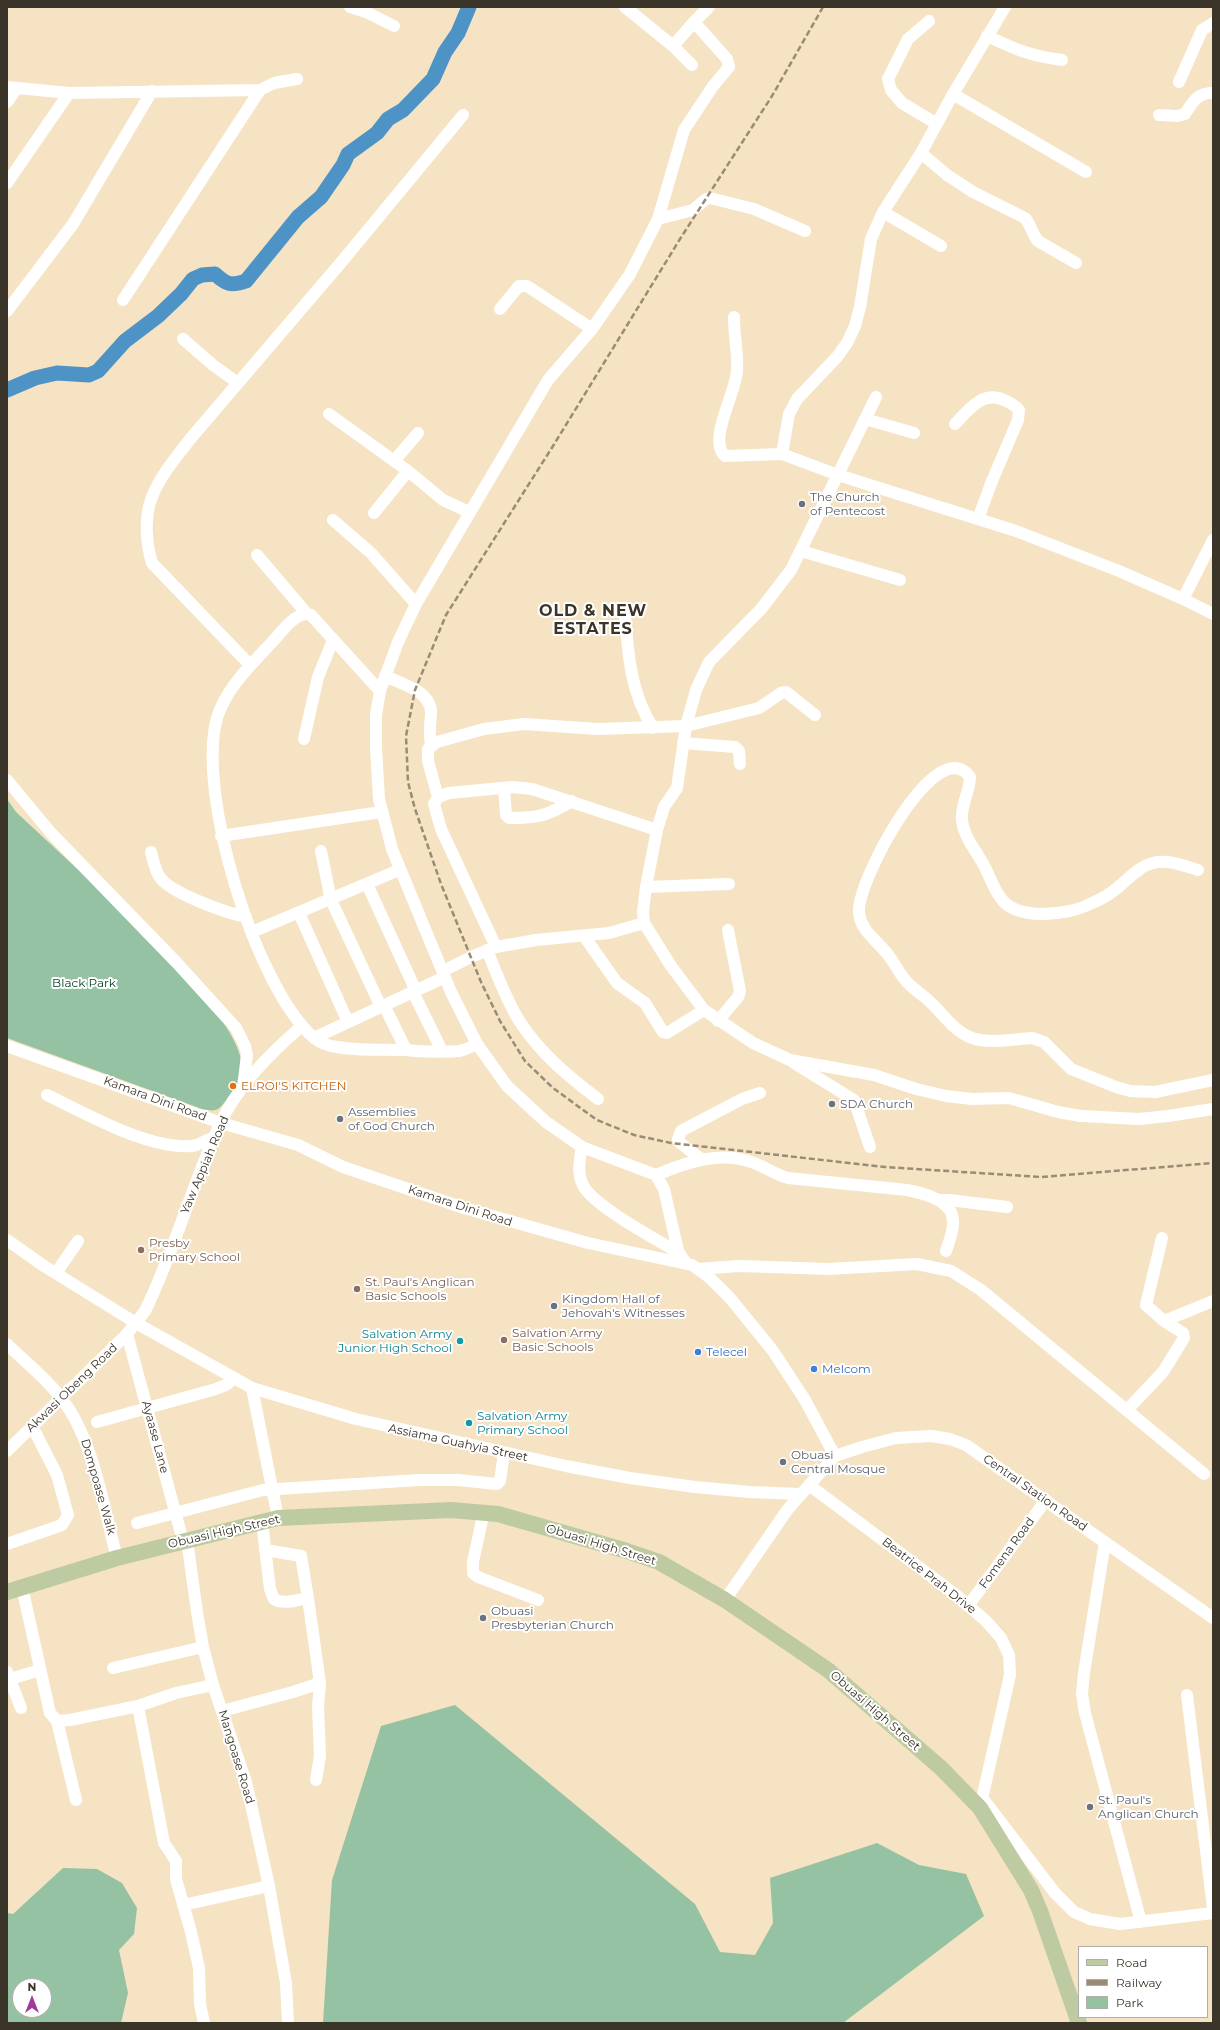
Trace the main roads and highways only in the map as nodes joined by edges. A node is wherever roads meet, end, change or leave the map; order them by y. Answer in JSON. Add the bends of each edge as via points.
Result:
{"nodes":[{"id":1,"x":14,"y":1589,"type":"edge"},
{"id":2,"x":1079,"y":2023,"type":"edge"}],
"edges":[{"from":1,"to":2,"type":"main road","name":"Obuasi High Street","via":[[117,1558],[278,1518],[451,1510],[484,1511],[647,1558],[675,1570],[802,1651],[852,1689],[981,1804],[1031,1890]]}]}
